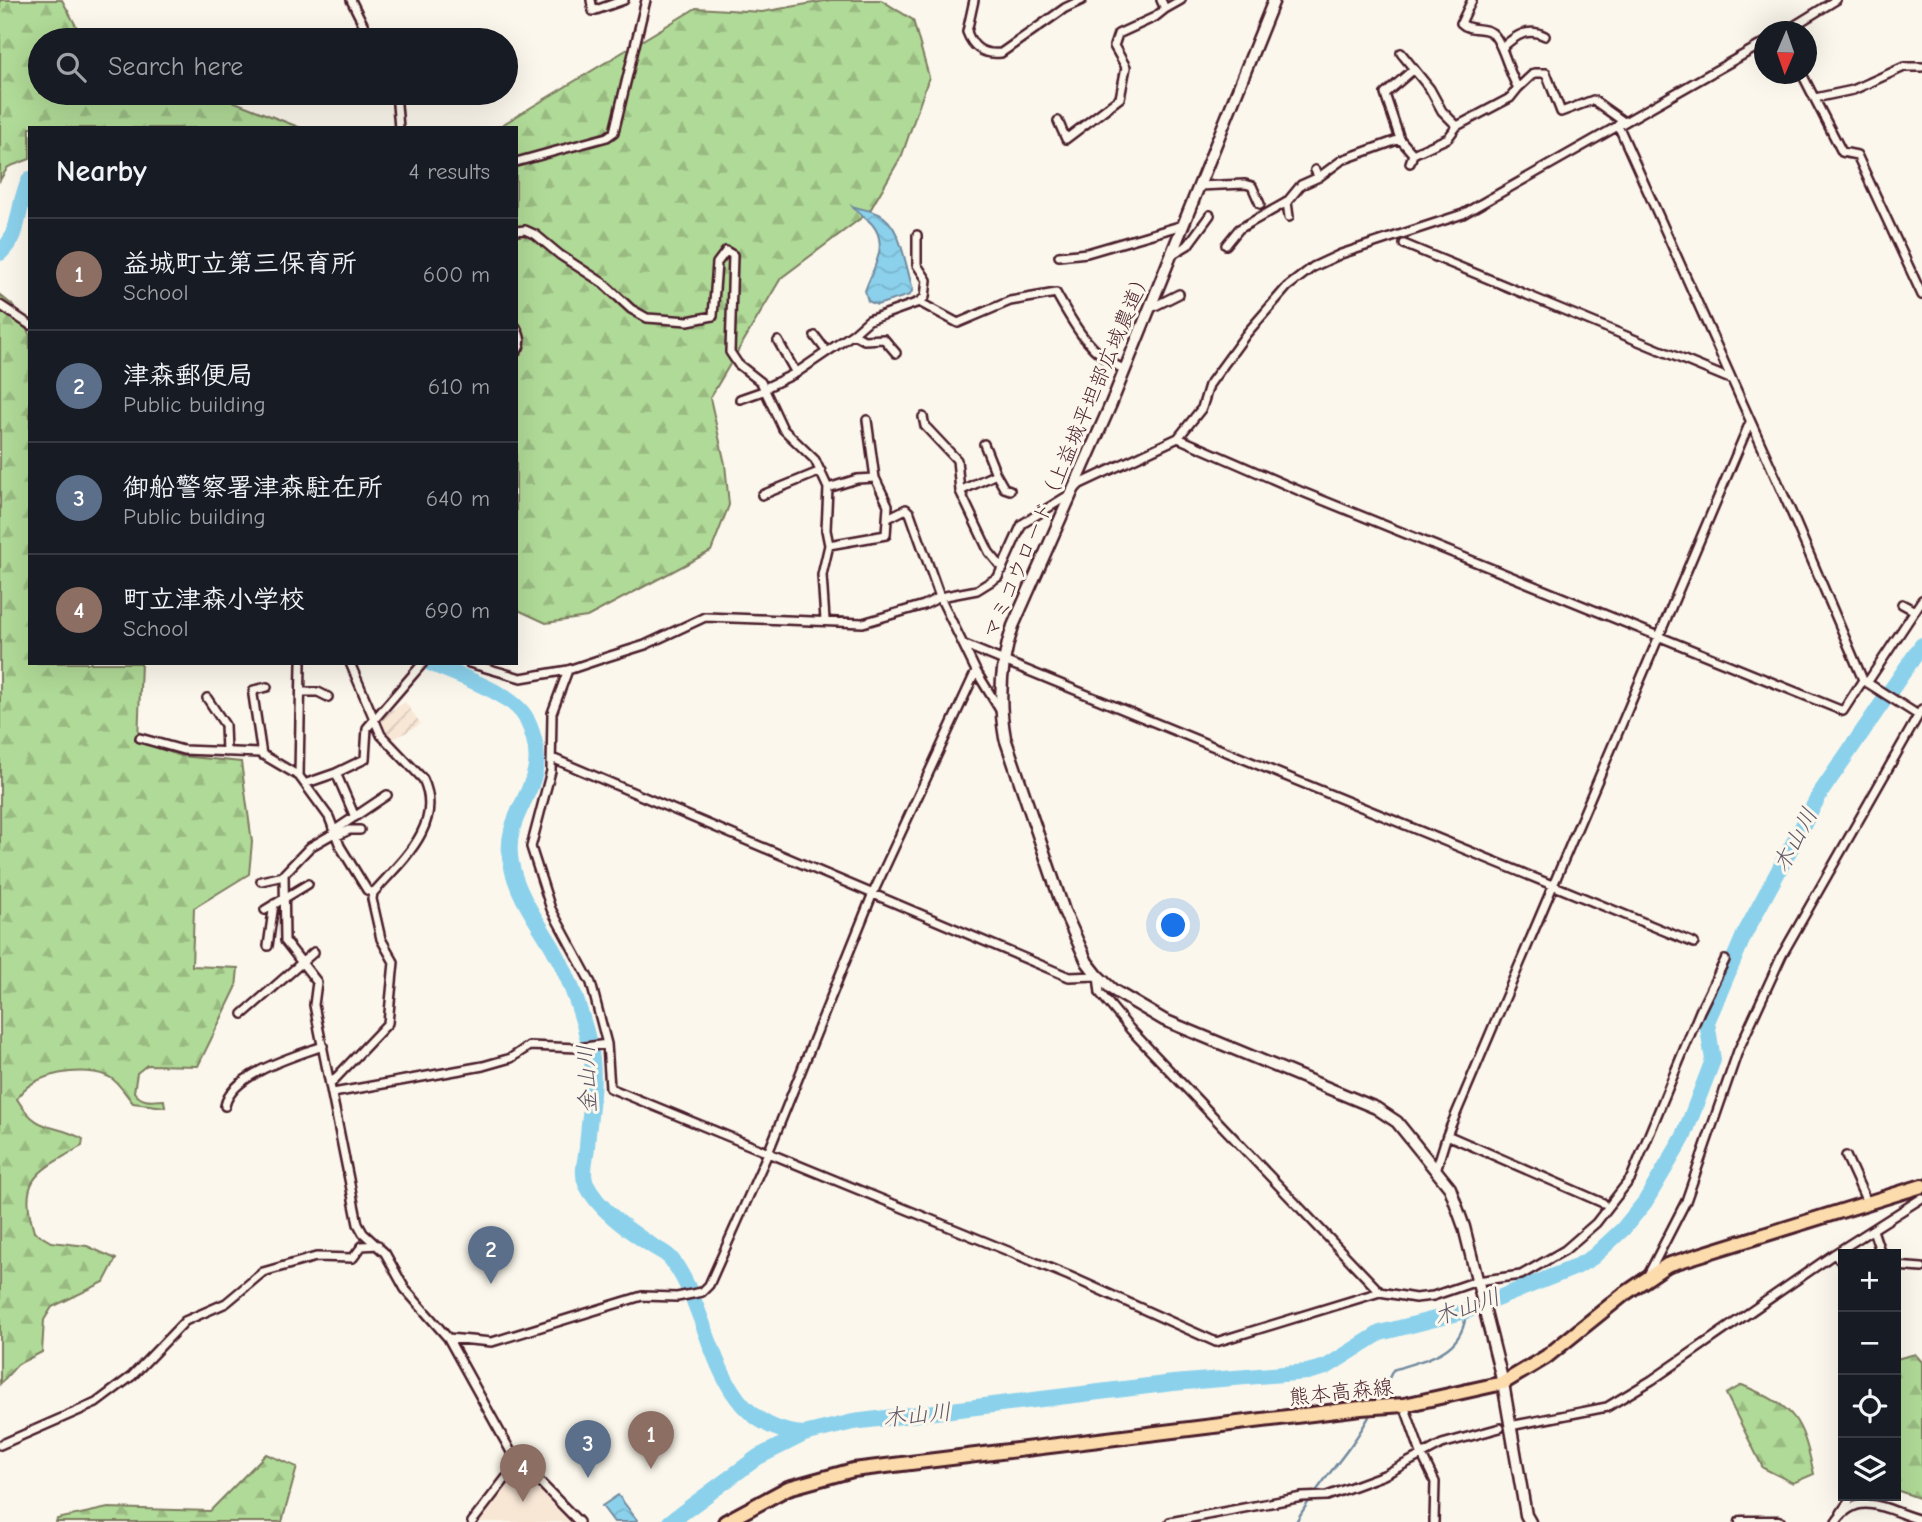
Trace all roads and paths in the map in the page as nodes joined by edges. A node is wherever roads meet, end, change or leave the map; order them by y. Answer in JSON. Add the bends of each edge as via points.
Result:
{"nodes":[{"id":1,"x":351,"y":0,"type":"edge"},
{"id":2,"x":591,"y":0,"type":"edge"},
{"id":3,"x":624,"y":0,"type":"edge"},
{"id":4,"x":646,"y":0,"type":"edge"},
{"id":5,"x":974,"y":0,"type":"edge"},
{"id":6,"x":1082,"y":0,"type":"edge"},
{"id":7,"x":1161,"y":0,"type":"edge"},
{"id":8,"x":1181,"y":0,"type":"edge"},
{"id":9,"x":1274,"y":0,"type":"edge"},
{"id":10,"x":1472,"y":0,"type":"edge"},
{"id":11,"x":1836,"y":0,"type":"edge"},
{"id":12,"x":1165,"y":9,"type":"junction"},
{"id":13,"x":1802,"y":21,"type":"edge"},
{"id":14,"x":365,"y":28,"type":"edge"},
{"id":15,"x":1545,"y":36,"type":"dead end"},
{"id":16,"x":1503,"y":47,"type":"junction"},
{"id":17,"x":1754,"y":49,"type":"edge"},
{"id":18,"x":1401,"y":53,"type":"dead end"},
{"id":19,"x":1922,"y":67,"type":"edge"},
{"id":20,"x":1414,"y":69,"type":"junction"},
{"id":21,"x":1807,"y":84,"type":"edge"},
{"id":22,"x":1518,"y":88,"type":"junction"},
{"id":23,"x":1815,"y":98,"type":"junction"},
{"id":24,"x":397,"y":105,"type":"edge"},
{"id":25,"x":1058,"y":121,"type":"dead end"},
{"id":26,"x":1621,"y":124,"type":"junction"},
{"id":27,"x":399,"y":126,"type":"edge"},
{"id":28,"x":1457,"y":126,"type":"junction"},
{"id":29,"x":1400,"y":139,"type":"junction"},
{"id":30,"x":1413,"y":154,"type":"junction"},
{"id":31,"x":518,"y":161,"type":"edge"},
{"id":32,"x":1410,"y":163,"type":"dead end"},
{"id":33,"x":1199,"y":186,"type":"junction"},
{"id":34,"x":1287,"y":202,"type":"junction"},
{"id":35,"x":1260,"y":204,"type":"dead end"},
{"id":36,"x":1210,"y":215,"type":"dead end"},
{"id":37,"x":1289,"y":217,"type":"dead end"},
{"id":38,"x":1183,"y":225,"type":"junction"},
{"id":39,"x":518,"y":231,"type":"edge"},
{"id":40,"x":917,"y":235,"type":"dead end"},
{"id":41,"x":1404,"y":244,"type":"dead end"},
{"id":42,"x":1226,"y":245,"type":"dead end"},
{"id":43,"x":1171,"y":255,"type":"junction"},
{"id":44,"x":1059,"y":256,"type":"dead end"},
{"id":45,"x":1179,"y":294,"type":"dead end"},
{"id":46,"x":1922,"y":295,"type":"edge"},
{"id":47,"x":919,"y":302,"type":"junction"},
{"id":48,"x":0,"y":305,"type":"edge"},
{"id":49,"x":1149,"y":309,"type":"junction"},
{"id":50,"x":28,"y":323,"type":"edge"},
{"id":51,"x":853,"y":334,"type":"junction"},
{"id":52,"x":815,"y":336,"type":"dead end"},
{"id":53,"x":778,"y":341,"type":"dead end"},
{"id":54,"x":827,"y":352,"type":"junction"},
{"id":55,"x":896,"y":353,"type":"dead end"},
{"id":56,"x":1125,"y":370,"type":"junction"},
{"id":57,"x":796,"y":373,"type":"junction"},
{"id":58,"x":1731,"y":380,"type":"junction"},
{"id":59,"x":766,"y":389,"type":"junction"},
{"id":60,"x":740,"y":399,"type":"dead end"},
{"id":61,"x":923,"y":417,"type":"dead end"},
{"id":62,"x":867,"y":419,"type":"dead end"},
{"id":63,"x":1750,"y":422,"type":"junction"},
{"id":64,"x":1178,"y":438,"type":"junction"},
{"id":65,"x":985,"y":444,"type":"dead end"},
{"id":66,"x":821,"y":471,"type":"junction"},
{"id":67,"x":996,"y":474,"type":"junction"},
{"id":68,"x":874,"y":478,"type":"junction"},
{"id":69,"x":828,"y":488,"type":"junction"},
{"id":70,"x":1010,"y":490,"type":"dead end"},
{"id":71,"x":960,"y":491,"type":"junction"},
{"id":72,"x":762,"y":495,"type":"dead end"},
{"id":73,"x":1069,"y":495,"type":"junction"},
{"id":74,"x":890,"y":517,"type":"junction"},
{"id":75,"x":829,"y":544,"type":"junction"},
{"id":76,"x":1003,"y":569,"type":"junction"},
{"id":77,"x":940,"y":597,"type":"junction"},
{"id":78,"x":1922,"y":600,"type":"edge"},
{"id":79,"x":1902,"y":604,"type":"dead end"},
{"id":80,"x":1915,"y":611,"type":"junction"},
{"id":81,"x":825,"y":620,"type":"junction"},
{"id":82,"x":1658,"y":637,"type":"junction"},
{"id":83,"x":965,"y":645,"type":"junction"},
{"id":84,"x":1002,"y":658,"type":"junction"},
{"id":85,"x":301,"y":665,"type":"edge"},
{"id":86,"x":352,"y":665,"type":"edge"},
{"id":87,"x":421,"y":665,"type":"edge"},
{"id":88,"x":476,"y":665,"type":"edge"},
{"id":89,"x":568,"y":670,"type":"junction"},
{"id":90,"x":976,"y":671,"type":"junction"},
{"id":91,"x":1865,"y":681,"type":"junction"},
{"id":92,"x":268,"y":687,"type":"dead end"},
{"id":93,"x":301,"y":692,"type":"junction"},
{"id":94,"x":328,"y":697,"type":"dead end"},
{"id":95,"x":207,"y":698,"type":"dead end"},
{"id":96,"x":1000,"y":710,"type":"junction"},
{"id":97,"x":1920,"y":712,"type":"edge"},
{"id":98,"x":376,"y":720,"type":"junction"},
{"id":99,"x":140,"y":738,"type":"dead end"},
{"id":100,"x":226,"y":752,"type":"junction"},
{"id":101,"x":262,"y":755,"type":"junction"},
{"id":102,"x":552,"y":758,"type":"junction"},
{"id":103,"x":336,"y":773,"type":"junction"},
{"id":104,"x":299,"y":776,"type":"junction"},
{"id":105,"x":307,"y":783,"type":"junction"},
{"id":106,"x":387,"y":795,"type":"dead end"},
{"id":107,"x":355,"y":817,"type":"junction"},
{"id":108,"x":360,"y":830,"type":"dead end"},
{"id":109,"x":336,"y":833,"type":"junction"},
{"id":110,"x":284,"y":876,"type":"junction"},
{"id":111,"x":261,"y":881,"type":"dead end"},
{"id":112,"x":307,"y":884,"type":"dead end"},
{"id":113,"x":1555,"y":884,"type":"junction"},
{"id":114,"x":373,"y":893,"type":"junction"},
{"id":115,"x":873,"y":893,"type":"junction"},
{"id":116,"x":286,"y":895,"type":"junction"},
{"id":117,"x":274,"y":903,"type":"junction"},
{"id":118,"x":265,"y":910,"type":"dead end"},
{"id":119,"x":1694,"y":943,"type":"dead end"},
{"id":120,"x":268,"y":946,"type":"dead end"},
{"id":121,"x":314,"y":952,"type":"dead end"},
{"id":122,"x":1725,"y":960,"type":"dead end"},
{"id":123,"x":303,"y":964,"type":"junction"},
{"id":124,"x":1098,"y":976,"type":"junction"},
{"id":125,"x":243,"y":1014,"type":"dead end"},
{"id":126,"x":604,"y":1044,"type":"junction"},
{"id":127,"x":323,"y":1046,"type":"junction"},
{"id":128,"x":331,"y":1083,"type":"junction"},
{"id":129,"x":333,"y":1093,"type":"junction"},
{"id":130,"x":225,"y":1106,"type":"dead end"},
{"id":131,"x":1447,"y":1135,"type":"junction"},
{"id":132,"x":768,"y":1153,"type":"junction"},
{"id":133,"x":1846,"y":1156,"type":"dead end"},
{"id":134,"x":1437,"y":1167,"type":"junction"},
{"id":135,"x":1922,"y":1186,"type":"edge"},
{"id":136,"x":1922,"y":1198,"type":"edge"},
{"id":137,"x":1867,"y":1202,"type":"junction"},
{"id":138,"x":1604,"y":1203,"type":"dead end"},
{"id":139,"x":1872,"y":1230,"type":"junction"},
{"id":140,"x":378,"y":1245,"type":"junction"},
{"id":141,"x":1879,"y":1249,"type":"edge"},
{"id":142,"x":1833,"y":1254,"type":"junction"},
{"id":143,"x":1838,"y":1258,"type":"edge"},
{"id":144,"x":1901,"y":1266,"type":"edge"},
{"id":145,"x":1922,"y":1268,"type":"edge"},
{"id":146,"x":1647,"y":1278,"type":"junction"},
{"id":147,"x":1478,"y":1285,"type":"junction"},
{"id":148,"x":1380,"y":1292,"type":"junction"},
{"id":149,"x":448,"y":1338,"type":"junction"},
{"id":150,"x":1503,"y":1382,"type":"junction"},
{"id":151,"x":1404,"y":1405,"type":"junction"},
{"id":152,"x":1515,"y":1425,"type":"dead end"},
{"id":153,"x":1500,"y":1428,"type":"dead end"},
{"id":154,"x":0,"y":1445,"type":"edge"},
{"id":155,"x":1421,"y":1453,"type":"junction"},
{"id":156,"x":522,"y":1469,"type":"junction"},
{"id":157,"x":1849,"y":1501,"type":"edge"},
{"id":158,"x":1838,"y":1518,"type":"edge"},
{"id":159,"x":1922,"y":1520,"type":"edge"},
{"id":160,"x":472,"y":1522,"type":"edge"},
{"id":161,"x":579,"y":1522,"type":"edge"},
{"id":162,"x":724,"y":1522,"type":"edge"},
{"id":163,"x":1170,"y":1522,"type":"edge"},
{"id":164,"x":1434,"y":1522,"type":"edge"},
{"id":165,"x":1530,"y":1522,"type":"edge"},
{"id":166,"x":1741,"y":1522,"type":"edge"},
{"id":167,"x":1779,"y":1522,"type":"edge"}],
"edges":[{"from":1,"to":14,"type":"street"},
{"from":2,"to":3,"type":"street","via":[[593,12]]},
{"from":4,"to":31,"type":"street","via":[[614,132]]},
{"from":5,"to":6,"type":"street","via":[[967,32],[977,48],[992,54]]},
{"from":7,"to":12,"type":"street"},
{"from":8,"to":12,"type":"street"},
{"from":9,"to":33,"type":"street","name":"マミコウロード（上益城平坦部広域農道）"},
{"from":10,"to":16,"type":"street","via":[[1461,23],[1492,33]]},
{"from":11,"to":13,"type":"street"},
{"from":12,"to":25,"type":"street","via":[[1118,34],[1114,46],[1126,67],[1119,98],[1066,139]]},
{"from":15,"to":16,"type":"street","via":[[1526,32]]},
{"from":16,"to":22,"type":"street","via":[[1507,71]]},
{"from":17,"to":26,"type":"street"},
{"from":18,"to":20,"type":"street"},
{"from":19,"to":23,"type":"street","via":[[1904,67],[1853,90]]},
{"from":20,"to":28,"type":"street"},
{"from":20,"to":29,"type":"street","via":[[1385,94]]},
{"from":21,"to":23,"type":"street"},
{"from":22,"to":26,"type":"street","via":[[1534,73],[1546,73],[1561,116],[1592,100]]},
{"from":22,"to":28,"type":"street","via":[[1510,98]]},
{"from":23,"to":46,"type":"street","via":[[1842,152],[1857,155]]},
{"from":24,"to":27,"type":"street"},
{"from":26,"to":58,"type":"street"},
{"from":26,"to":64,"type":"street","via":[[1462,214],[1313,267],[1287,287],[1247,333],[1209,385],[1202,408]]},
{"from":28,"to":30,"type":"street","via":[[1448,138]]},
{"from":29,"to":30,"type":"street"},
{"from":29,"to":34,"type":"street","via":[[1317,173]]},
{"from":30,"to":32,"type":"street"},
{"from":33,"to":35,"type":"street","via":[[1252,186]]},
{"from":33,"to":38,"type":"street","name":"マミコウロード（上益城平坦部広域農道）"},
{"from":34,"to":37,"type":"street"},
{"from":34,"to":42,"type":"street","via":[[1239,229]]},
{"from":36,"to":43,"type":"street","via":[[1188,245]]},
{"from":38,"to":43,"type":"street","name":"マミコウロード（上益城平坦部広域農道）"},
{"from":38,"to":44,"type":"street","via":[[1087,253]]},
{"from":39,"to":59,"type":"street","via":[[536,235],[646,318],[688,321],[713,316],[717,263],[726,251],[733,255],[730,352]]},
{"from":40,"to":47,"type":"street","via":[[918,265],[927,280],[925,297]]},
{"from":41,"to":58,"type":"street"},
{"from":43,"to":49,"type":"street","name":"マミコウロード（上益城平坦部広域農道）"},
{"from":45,"to":49,"type":"street"},
{"from":47,"to":51,"type":"street","via":[[869,320]]},
{"from":47,"to":56,"type":"street","via":[[958,323],[1010,301],[1056,293],[1101,359]]},
{"from":48,"to":50,"type":"street"},
{"from":49,"to":56,"type":"street","name":"マミコウロード（上益城平坦部広域農道）"},
{"from":51,"to":54,"type":"street"},
{"from":51,"to":55,"type":"street","via":[[864,340],[884,339]]},
{"from":52,"to":54,"type":"street"},
{"from":53,"to":57,"type":"street"},
{"from":54,"to":57,"type":"street"},
{"from":56,"to":73,"type":"street","name":"マミコウロード（上益城平坦部広域農道）"},
{"from":57,"to":59,"type":"street"},
{"from":58,"to":63,"type":"street"},
{"from":59,"to":60,"type":"street"},
{"from":59,"to":66,"type":"street","via":[[783,429]]},
{"from":61,"to":71,"type":"street","via":[[925,426],[957,460]]},
{"from":62,"to":68,"type":"street"},
{"from":63,"to":82,"type":"street"},
{"from":63,"to":91,"type":"street"},
{"from":64,"to":73,"type":"street","via":[[1080,484]]},
{"from":64,"to":82,"type":"street"},
{"from":65,"to":67,"type":"street"},
{"from":66,"to":69,"type":"street"},
{"from":66,"to":72,"type":"street"},
{"from":67,"to":70,"type":"street"},
{"from":67,"to":71,"type":"street"},
{"from":68,"to":69,"type":"street"},
{"from":68,"to":74,"type":"street"},
{"from":69,"to":75,"type":"street"},
{"from":71,"to":76,"type":"street","via":[[989,552]]},
{"from":73,"to":76,"type":"street","via":[[1022,524]]},
{"from":73,"to":84,"type":"street","name":"マミコウロード（上益城平坦部広域農道）"},
{"from":74,"to":75,"type":"street","via":[[886,535]]},
{"from":74,"to":77,"type":"street","via":[[906,509],[910,513]]},
{"from":75,"to":81,"type":"street","via":[[822,575]]},
{"from":76,"to":77,"type":"street","via":[[977,590]]},
{"from":77,"to":81,"type":"street","via":[[863,623]]},
{"from":77,"to":83,"type":"street"},
{"from":78,"to":80,"type":"street"},
{"from":79,"to":80,"type":"street"},
{"from":80,"to":91,"type":"street"},
{"from":81,"to":89,"type":"street","via":[[705,617],[645,645]]},
{"from":82,"to":91,"type":"street","via":[[1843,712]]},
{"from":82,"to":113,"type":"street"},
{"from":83,"to":84,"type":"street"},
{"from":83,"to":90,"type":"street"},
{"from":84,"to":96,"type":"street","name":"マミコウロード（上益城平坦部広域農道）"},
{"from":84,"to":113,"type":"street"},
{"from":85,"to":93,"type":"street"},
{"from":86,"to":98,"type":"street"},
{"from":87,"to":98,"type":"street"},
{"from":88,"to":89,"type":"street","via":[[521,678]]},
{"from":89,"to":102,"type":"street","via":[[552,713]]},
{"from":90,"to":96,"type":"street"},
{"from":90,"to":115,"type":"street"},
{"from":91,"to":97,"type":"street"},
{"from":92,"to":101,"type":"street","via":[[254,690],[253,695]]},
{"from":93,"to":94,"type":"street"},
{"from":93,"to":104,"type":"street"},
{"from":95,"to":100,"type":"street","via":[[225,725]]},
{"from":96,"to":124,"type":"street","name":"マミコウロード（上益城平坦部広域農道）","via":[[1005,738],[1064,911]]},
{"from":97,"to":146,"type":"street","via":[[1782,954],[1738,1051],[1686,1201]]},
{"from":98,"to":103,"type":"street","via":[[367,728],[365,759]]},
{"from":98,"to":114,"type":"street","via":[[387,743],[424,779],[429,813],[419,840]]},
{"from":99,"to":100,"type":"street","via":[[183,750]]},
{"from":100,"to":101,"type":"street"},
{"from":101,"to":104,"type":"street"},
{"from":102,"to":115,"type":"street"},
{"from":102,"to":126,"type":"street","via":[[531,847],[551,909],[591,983]]},
{"from":103,"to":105,"type":"street"},
{"from":103,"to":107,"type":"street"},
{"from":104,"to":105,"type":"street"},
{"from":105,"to":109,"type":"street"},
{"from":106,"to":107,"type":"street"},
{"from":107,"to":109,"type":"street"},
{"from":108,"to":109,"type":"street"},
{"from":109,"to":110,"type":"street","via":[[310,847]]},
{"from":109,"to":114,"type":"street","via":[[367,890]]},
{"from":110,"to":111,"type":"street"},
{"from":110,"to":116,"type":"street"},
{"from":112,"to":116,"type":"street"},
{"from":113,"to":119,"type":"street"},
{"from":113,"to":131,"type":"street"},
{"from":114,"to":128,"type":"street","via":[[379,934],[394,962],[388,1023]]},
{"from":115,"to":124,"type":"street","via":[[1069,977]]},
{"from":115,"to":132,"type":"street"},
{"from":116,"to":117,"type":"street"},
{"from":116,"to":123,"type":"street","via":[[285,941]]},
{"from":117,"to":118,"type":"street"},
{"from":117,"to":120,"type":"street"},
{"from":121,"to":123,"type":"street"},
{"from":122,"to":147,"type":"street","via":[[1650,1139],[1611,1206],[1575,1241],[1539,1266]]},
{"from":123,"to":125,"type":"street"},
{"from":123,"to":127,"type":"street","via":[[317,982],[314,1005]]},
{"from":124,"to":134,"type":"street","name":"マミコウロード（上益城平坦部広域農道）","via":[[1164,1020],[1376,1108],[1397,1122]]},
{"from":124,"to":148,"type":"street","via":[[1100,993],[1130,1029]]},
{"from":126,"to":129,"type":"street","via":[[529,1046],[511,1058],[483,1066]]},
{"from":126,"to":132,"type":"street","via":[[610,1088]]},
{"from":127,"to":128,"type":"street"},
{"from":127,"to":130,"type":"street","via":[[274,1064],[237,1085],[228,1093]]},
{"from":128,"to":129,"type":"street"},
{"from":129,"to":140,"type":"street","via":[[358,1224]]},
{"from":131,"to":134,"type":"street"},
{"from":131,"to":138,"type":"street"},
{"from":132,"to":148,"type":"street","via":[[1069,1276],[1216,1342]]},
{"from":132,"to":149,"type":"street","via":[[709,1286],[702,1292],[642,1296],[492,1342]]},
{"from":133,"to":137,"type":"street"},
{"from":134,"to":147,"type":"street","name":"マミコウロード（上益城平坦部広域農道）","via":[[1464,1227]]},
{"from":135,"to":137,"type":"main road","name":"熊本高森線"},
{"from":136,"to":139,"type":"street"},
{"from":137,"to":146,"type":"main road","name":"熊本高森線","via":[[1720,1246],[1667,1265]]},
{"from":139,"to":141,"type":"street"},
{"from":139,"to":142,"type":"street"},
{"from":140,"to":149,"type":"street","via":[[405,1289]]},
{"from":140,"to":154,"type":"street","via":[[362,1246],[353,1258],[316,1257],[263,1272],[226,1303],[185,1321],[132,1376],[96,1403]]},
{"from":142,"to":143,"type":"street"},
{"from":142,"to":152,"type":"street","via":[[1607,1407]]},
{"from":144,"to":145,"type":"street"},
{"from":146,"to":150,"type":"main road","name":"熊本高森線","via":[[1546,1357]]},
{"from":147,"to":148,"type":"street","via":[[1415,1298]]},
{"from":147,"to":150,"type":"street","name":"マミコウロード（上益城平坦部広域農道）"},
{"from":149,"to":156,"type":"street"},
{"from":150,"to":151,"type":"main road","name":"熊本高森線"},
{"from":150,"to":165,"type":"street","name":"マミコウロード（上益城平坦部広域農道）"},
{"from":151,"to":155,"type":"street"},
{"from":151,"to":162,"type":"main road","name":"熊本高森線","via":[[853,1470],[788,1488]]},
{"from":153,"to":155,"type":"street"},
{"from":155,"to":163,"type":"street","via":[[1384,1475],[1327,1496]]},
{"from":155,"to":164,"type":"street","via":[[1435,1482]]},
{"from":156,"to":160,"type":"street","via":[[506,1478]]},
{"from":156,"to":161,"type":"street"},
{"from":157,"to":158,"type":"street"},
{"from":158,"to":159,"type":"street","via":[[1862,1503],[1880,1504]]},
{"from":166,"to":167,"type":"street"}]}
